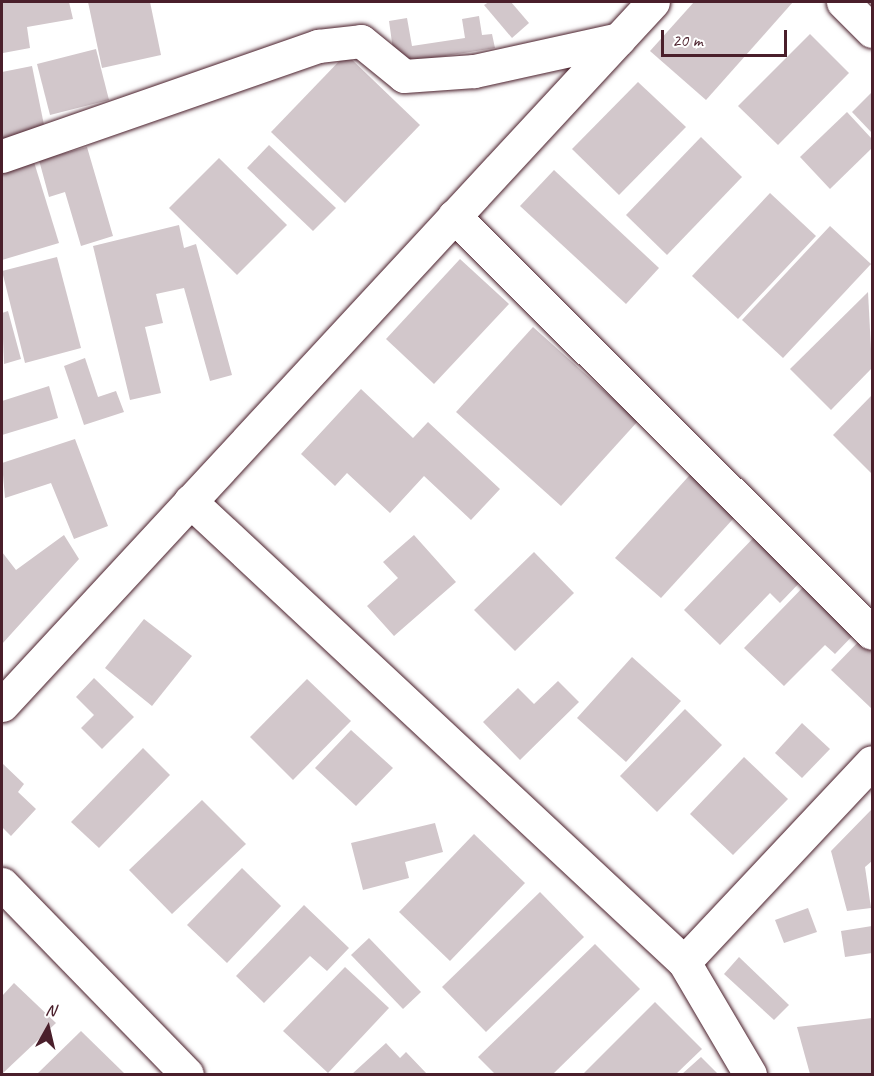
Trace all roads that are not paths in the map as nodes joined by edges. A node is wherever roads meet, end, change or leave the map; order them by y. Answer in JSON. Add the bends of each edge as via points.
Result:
{"nodes":[{"id":1,"x":654,"y":2,"type":"edge"},
{"id":2,"x":843,"y":2,"type":"edge"},
{"id":3,"x":873,"y":31,"type":"edge"},
{"id":4,"x":619,"y":39,"type":"junction"},
{"id":5,"x":2,"y":156,"type":"edge"},
{"id":6,"x":454,"y":216,"type":"junction"},
{"id":7,"x":190,"y":501,"type":"junction"},
{"id":8,"x":873,"y":633,"type":"edge"},
{"id":9,"x":2,"y":705,"type":"edge"},
{"id":10,"x":873,"y":762,"type":"edge"},
{"id":11,"x":2,"y":884,"type":"edge"},
{"id":12,"x":684,"y":962,"type":"junction"},
{"id":13,"x":187,"y":1074,"type":"edge"},
{"id":14,"x":750,"y":1074,"type":"edge"}],
"edges":[{"from":1,"to":4,"type":"street"},
{"from":2,"to":3,"type":"street"},
{"from":4,"to":5,"type":"street","via":[[474,71],[404,76],[361,41],[318,46]]},
{"from":4,"to":6,"type":"street"},
{"from":6,"to":7,"type":"street"},
{"from":6,"to":8,"type":"street"},
{"from":7,"to":9,"type":"street"},
{"from":7,"to":12,"type":"street"},
{"from":10,"to":12,"type":"street"},
{"from":11,"to":13,"type":"street"},
{"from":12,"to":14,"type":"street"}]}
